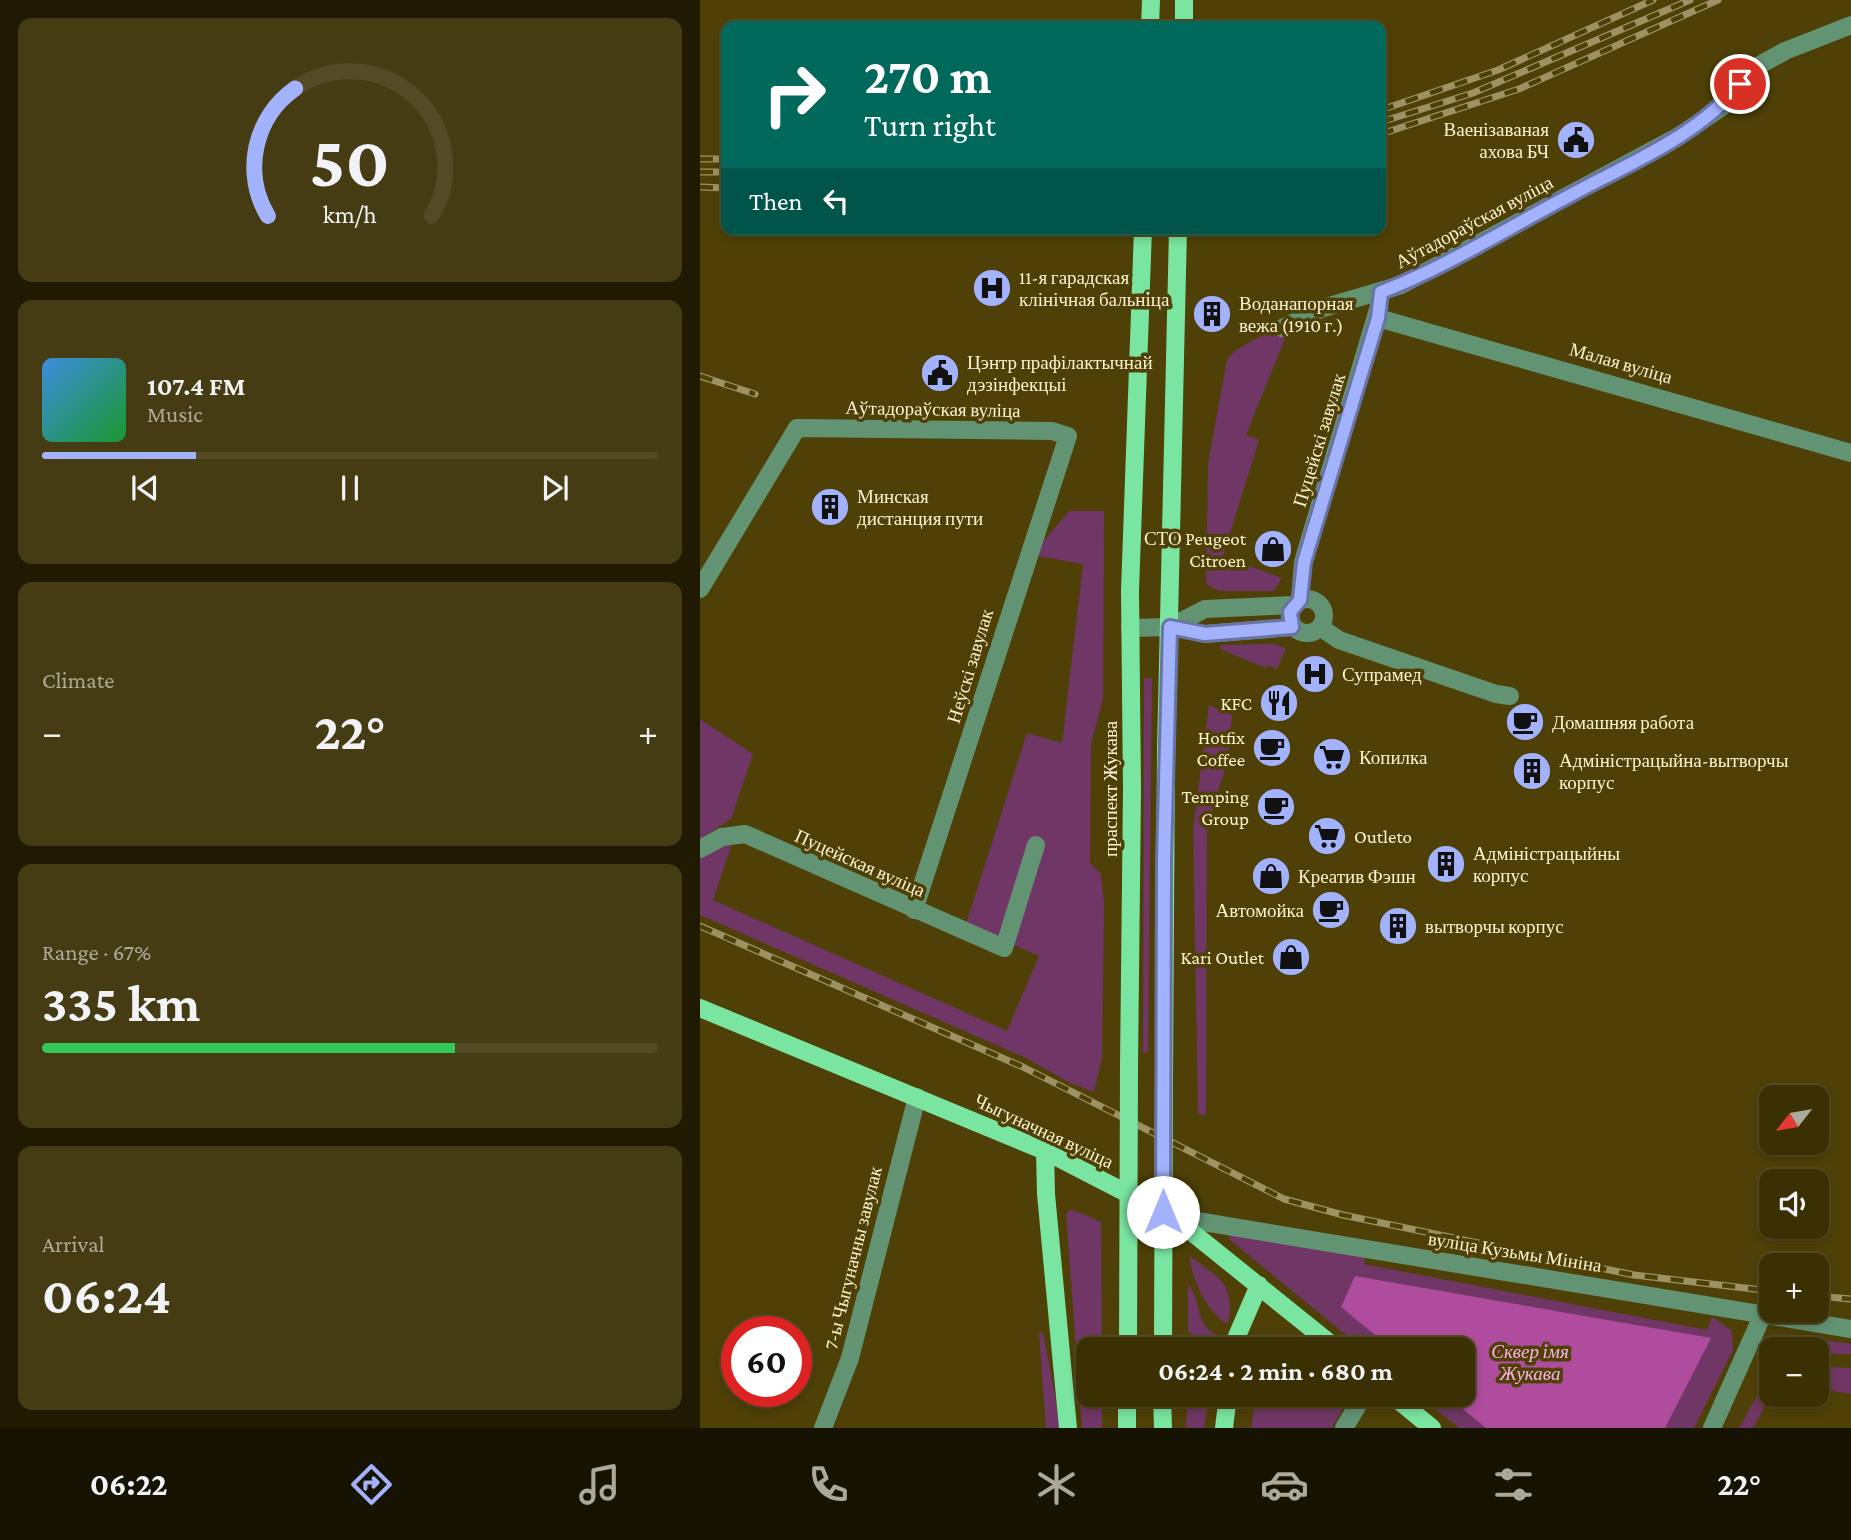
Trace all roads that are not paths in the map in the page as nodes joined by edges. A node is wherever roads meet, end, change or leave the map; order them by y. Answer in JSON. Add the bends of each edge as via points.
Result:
{"nodes":[{"id":1,"x":1151,"y":0,"type":"edge"},
{"id":2,"x":1184,"y":0,"type":"edge"},
{"id":3,"x":1150,"y":21,"type":"edge"},
{"id":4,"x":1184,"y":21,"type":"edge"},
{"id":5,"x":1851,"y":25,"type":"edge"},
{"id":6,"x":1143,"y":235,"type":"edge"},
{"id":7,"x":1178,"y":235,"type":"edge"},
{"id":8,"x":1381,"y":292,"type":"junction"},
{"id":9,"x":1378,"y":318,"type":"junction"},
{"id":10,"x":1282,"y":328,"type":"dead end"},
{"id":11,"x":1068,"y":436,"type":"joint"},
{"id":12,"x":1851,"y":453,"type":"edge"},
{"id":13,"x":700,"y":589,"type":"edge"},
{"id":14,"x":1297,"y":603,"type":"junction"},
{"id":15,"x":1320,"y":626,"type":"junction"},
{"id":16,"x":1170,"y":627,"type":"junction"},
{"id":17,"x":1292,"y":627,"type":"junction"},
{"id":18,"x":1130,"y":628,"type":"junction"},
{"id":19,"x":1510,"y":696,"type":"dead end"},
{"id":20,"x":1036,"y":845,"type":"dead end"},
{"id":21,"x":700,"y":849,"type":"edge"},
{"id":22,"x":914,"y":910,"type":"junction"},
{"id":23,"x":700,"y":1008,"type":"edge"},
{"id":24,"x":917,"y":1097,"type":"junction"},
{"id":25,"x":1045,"y":1151,"type":"junction"},
{"id":26,"x":1173,"y":1217,"type":"junction"},
{"id":27,"x":1259,"y":1285,"type":"junction"},
{"id":28,"x":1759,"y":1313,"type":"edge"},
{"id":29,"x":1759,"y":1323,"type":"edge"},
{"id":30,"x":1816,"y":1323,"type":"edge"},
{"id":31,"x":1851,"y":1329,"type":"edge"},
{"id":32,"x":1128,"y":1337,"type":"edge"},
{"id":33,"x":1163,"y":1337,"type":"edge"},
{"id":34,"x":1237,"y":1337,"type":"edge"},
{"id":35,"x":1322,"y":1337,"type":"edge"},
{"id":36,"x":1127,"y":1407,"type":"edge"},
{"id":37,"x":1162,"y":1407,"type":"edge"},
{"id":38,"x":1227,"y":1407,"type":"edge"},
{"id":39,"x":1357,"y":1407,"type":"edge"},
{"id":40,"x":1407,"y":1407,"type":"edge"},
{"id":41,"x":823,"y":1428,"type":"edge"},
{"id":42,"x":1068,"y":1428,"type":"edge"},
{"id":43,"x":1127,"y":1428,"type":"edge"},
{"id":44,"x":1163,"y":1428,"type":"edge"},
{"id":45,"x":1224,"y":1428,"type":"edge"},
{"id":46,"x":1345,"y":1428,"type":"edge"},
{"id":47,"x":1432,"y":1428,"type":"edge"},
{"id":48,"x":1712,"y":1428,"type":"edge"}],
"edges":[{"from":1,"to":3,"type":"main road"},
{"from":2,"to":4,"type":"main road"},
{"from":5,"to":8,"type":"street","name":"Аўтадораўская вуліца","via":[[1756,67],[1721,107],[1679,136]]},
{"from":6,"to":18,"type":"main road","name":"праспект Жукава"},
{"from":7,"to":16,"type":"main road"},
{"from":8,"to":9,"type":"street","name":"Пуцейскі завулак"},
{"from":8,"to":10,"type":"street","name":"Аўтадораўская вуліца","via":[[1323,308]]},
{"from":9,"to":12,"type":"street","name":"Малая вуліца"},
{"from":9,"to":14,"type":"street","name":"Пуцейскі завулак","via":[[1304,562]]},
{"from":11,"to":13,"type":"street","name":"Аўтадораўская вуліца","via":[[1052,430],[797,428]]},
{"from":11,"to":22,"type":"street","name":"Неўскі завулак"},
{"from":14,"to":15,"type":"street","via":[[1309,599],[1320,606],[1324,614]]},
{"from":14,"to":16,"type":"street","via":[[1205,609]]},
{"from":14,"to":17,"type":"street","via":[[1289,616]]},
{"from":15,"to":17,"type":"street","via":[[1304,633]]},
{"from":15,"to":19,"type":"street","via":[[1339,640]]},
{"from":16,"to":17,"type":"street","via":[[1205,634]]},
{"from":16,"to":18,"type":"street"},
{"from":16,"to":33,"type":"main road","bridge":true},
{"from":18,"to":32,"type":"main road","name":"праспект Жукава","bridge":true},
{"from":20,"to":22,"type":"street","name":"Пуцейская вуліца","via":[[1004,948]]},
{"from":21,"to":22,"type":"street","name":"Пуцейская вуліца","via":[[722,837],[745,834]]},
{"from":23,"to":24,"type":"main road","name":"Чыгуначная вуліца"},
{"from":24,"to":25,"type":"main road","name":"Чыгуначная вуліца"},
{"from":24,"to":41,"type":"street","name":"7-ы Чыгуначны завулак","via":[[850,1358]]},
{"from":25,"to":26,"type":"main road","name":"Чыгуначная вуліца"},
{"from":25,"to":42,"type":"main road"},
{"from":26,"to":27,"type":"main road","name":"Чыгуначная вуліца"},
{"from":26,"to":28,"type":"street","name":"вуліца Кузьмы Мініна"},
{"from":27,"to":34,"type":"main road"},
{"from":27,"to":35,"type":"main road","name":"Чыгуначная вуліца"},
{"from":29,"to":48,"type":"street"},
{"from":30,"to":31,"type":"street","name":"вуліца Кузьмы Мініна"},
{"from":36,"to":43,"type":"main road"},
{"from":37,"to":44,"type":"main road"},
{"from":38,"to":45,"type":"main road"},
{"from":39,"to":46,"type":"street"},
{"from":40,"to":47,"type":"main road"}]}
